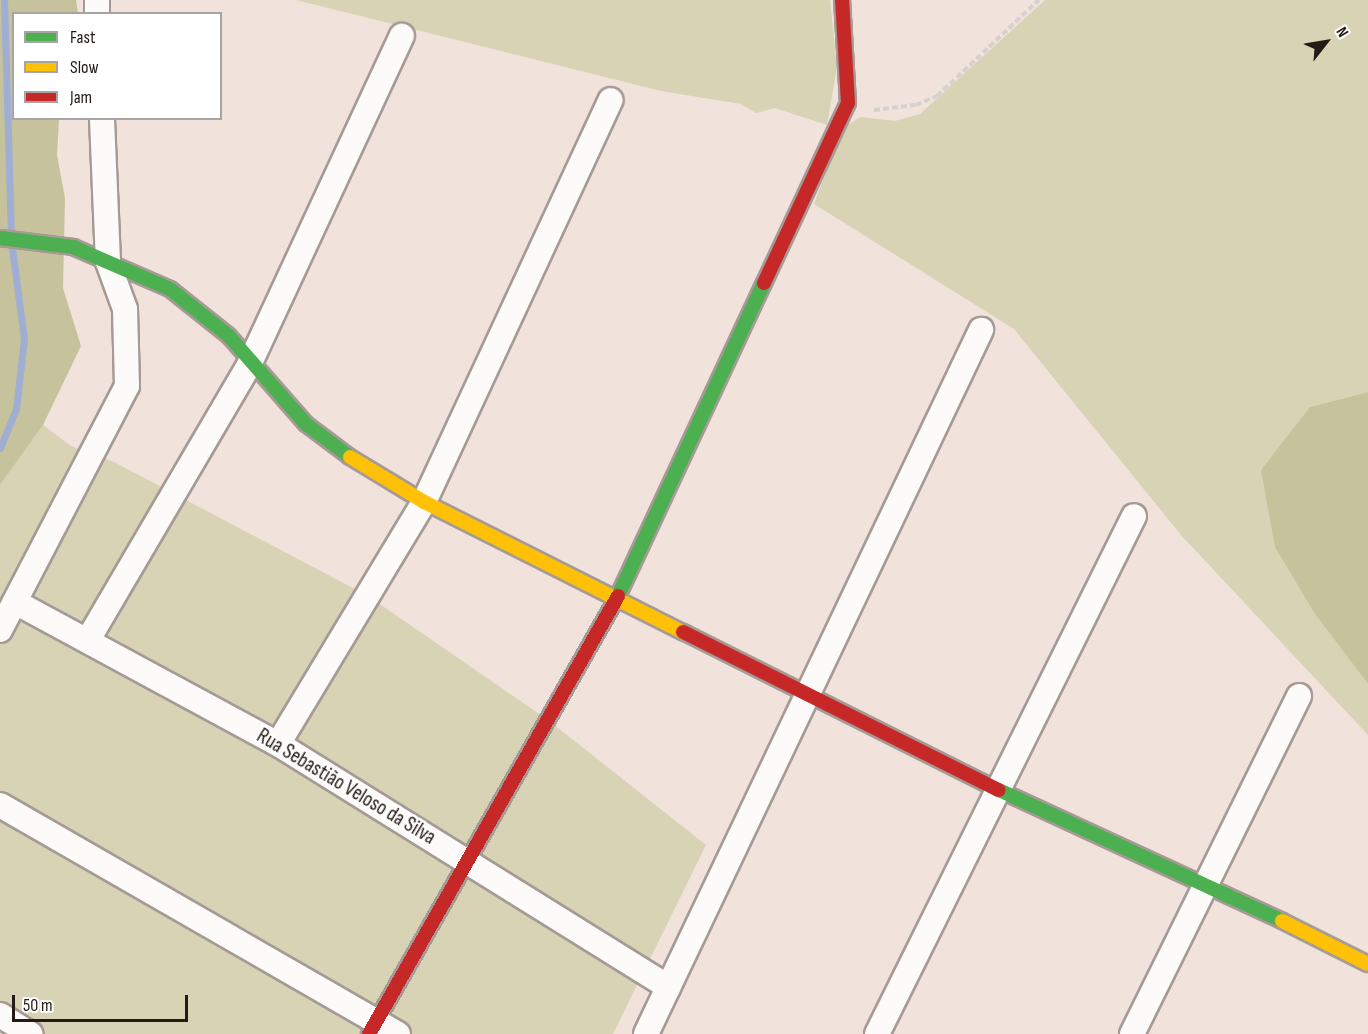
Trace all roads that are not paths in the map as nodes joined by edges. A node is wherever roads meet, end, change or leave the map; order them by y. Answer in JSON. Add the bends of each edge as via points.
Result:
{"nodes":[{"id":1,"x":842,"y":0,"type":"edge"},
{"id":2,"x":402,"y":36,"type":"dead end"},
{"id":3,"x":610,"y":100,"type":"dead end"},
{"id":4,"x":102,"y":120,"type":"edge"},
{"id":5,"x":0,"y":238,"type":"edge"},
{"id":6,"x":108,"y":262,"type":"junction"},
{"id":7,"x":981,"y":330,"type":"dead end"},
{"id":8,"x":249,"y":365,"type":"junction"},
{"id":9,"x":424,"y":502,"type":"junction"},
{"id":10,"x":1134,"y":516,"type":"dead end"},
{"id":11,"x":616,"y":600,"type":"junction"},
{"id":12,"x":15,"y":602,"type":"junction"},
{"id":13,"x":0,"y":630,"type":"edge"},
{"id":14,"x":89,"y":638,"type":"junction"},
{"id":15,"x":808,"y":691,"type":"junction"},
{"id":16,"x":1299,"y":696,"type":"dead end"},
{"id":17,"x":278,"y":744,"type":"junction"},
{"id":18,"x":999,"y":790,"type":"junction"},
{"id":19,"x":0,"y":805,"type":"edge"},
{"id":20,"x":465,"y":859,"type":"junction"},
{"id":21,"x":1208,"y":884,"type":"junction"},
{"id":22,"x":1368,"y":964,"type":"edge"},
{"id":23,"x":669,"y":987,"type":"junction"},
{"id":24,"x":4,"y":1023,"type":"edge"},
{"id":25,"x":372,"y":1028,"type":"edge"},
{"id":26,"x":32,"y":1034,"type":"edge"},
{"id":27,"x":398,"y":1034,"type":"edge"},
{"id":28,"x":646,"y":1034,"type":"edge"},
{"id":29,"x":877,"y":1034,"type":"edge"},
{"id":30,"x":1132,"y":1034,"type":"edge"}],
"edges":[{"from":1,"to":11,"type":"street","via":[[848,102]]},
{"from":2,"to":8,"type":"street"},
{"from":3,"to":9,"type":"street"},
{"from":4,"to":6,"type":"street"},
{"from":5,"to":6,"type":"street","via":[[73,247]]},
{"from":6,"to":8,"type":"street","via":[[170,289],[204,313]]},
{"from":6,"to":12,"type":"street","via":[[125,309],[127,386]]},
{"from":7,"to":15,"type":"street"},
{"from":8,"to":9,"type":"street","via":[[306,424],[358,464]]},
{"from":8,"to":14,"type":"street"},
{"from":9,"to":11,"type":"street"},
{"from":9,"to":17,"type":"street"},
{"from":10,"to":18,"type":"street"},
{"from":11,"to":15,"type":"street"},
{"from":11,"to":20,"type":"street"},
{"from":12,"to":13,"type":"street"},
{"from":12,"to":14,"type":"street","name":"Rua Sebastião Veloso da Silva"},
{"from":14,"to":17,"type":"street","name":"Rua Sebastião Veloso da Silva"},
{"from":15,"to":18,"type":"street"},
{"from":15,"to":23,"type":"street"},
{"from":16,"to":21,"type":"street"},
{"from":17,"to":20,"type":"street","name":"Rua Sebastião Veloso da Silva"},
{"from":18,"to":21,"type":"street"},
{"from":18,"to":29,"type":"street"},
{"from":19,"to":25,"type":"street"},
{"from":20,"to":23,"type":"street","name":"Rua Sebastião Veloso da Silva"},
{"from":20,"to":25,"type":"street"},
{"from":21,"to":22,"type":"street"},
{"from":21,"to":30,"type":"street"},
{"from":23,"to":28,"type":"street"},
{"from":24,"to":26,"type":"street"},
{"from":25,"to":27,"type":"street"}]}
